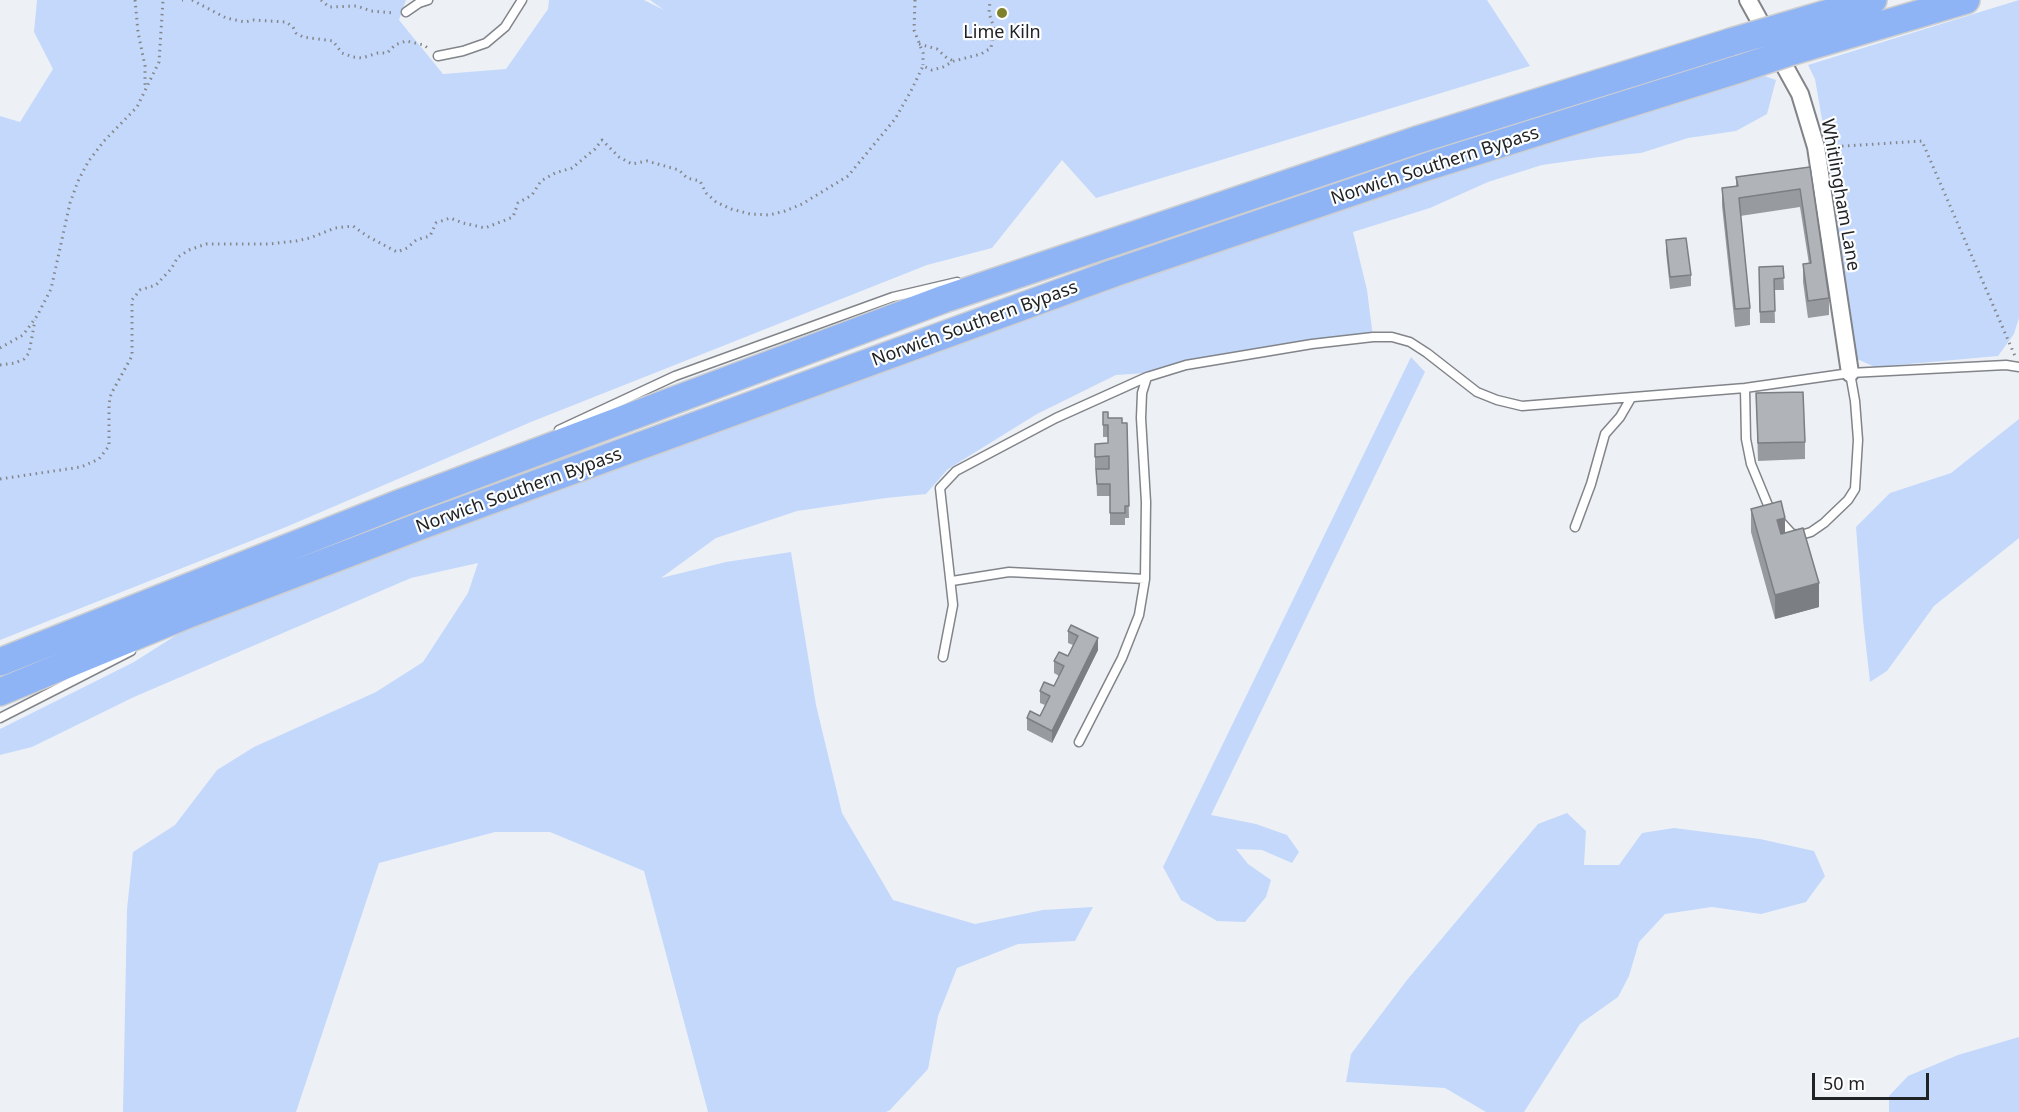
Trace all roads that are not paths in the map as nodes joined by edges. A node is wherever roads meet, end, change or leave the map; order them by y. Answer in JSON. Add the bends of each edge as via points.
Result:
{"nodes":[{"id":1,"x":429,"y":0,"type":"edge"},
{"id":2,"x":522,"y":0,"type":"edge"},
{"id":3,"x":1748,"y":0,"type":"edge"},
{"id":4,"x":1873,"y":0,"type":"edge"},
{"id":5,"x":1966,"y":0,"type":"edge"},
{"id":6,"x":406,"y":12,"type":"road end"},
{"id":7,"x":1788,"y":39,"type":"junction"},
{"id":8,"x":438,"y":56,"type":"road end"},
{"id":9,"x":1052,"y":263,"type":"junction"},
{"id":10,"x":974,"y":278,"type":"dead end"},
{"id":11,"x":962,"y":281,"type":"dead end"},
{"id":12,"x":2019,"y":367,"type":"edge"},
{"id":13,"x":1850,"y":373,"type":"junction"},
{"id":14,"x":1147,"y":377,"type":"junction"},
{"id":15,"x":1744,"y":388,"type":"junction"},
{"id":16,"x":1631,"y":398,"type":"junction"},
{"id":17,"x":547,"y":435,"type":"dead end"},
{"id":18,"x":515,"y":450,"type":"dead end"},
{"id":19,"x":398,"y":504,"type":"junction"},
{"id":20,"x":1575,"y":527,"type":"dead end"},
{"id":21,"x":1145,"y":579,"type":"junction"},
{"id":22,"x":952,"y":581,"type":"junction"},
{"id":23,"x":184,"y":616,"type":"junction"},
{"id":24,"x":147,"y":641,"type":"dead end"},
{"id":25,"x":138,"y":647,"type":"dead end"},
{"id":26,"x":943,"y":657,"type":"dead end"},
{"id":27,"x":0,"y":662,"type":"edge"},
{"id":28,"x":0,"y":692,"type":"edge"},
{"id":29,"x":0,"y":718,"type":"edge"},
{"id":30,"x":1079,"y":742,"type":"dead end"}],
"edges":[{"from":1,"to":6,"type":"lane"},
{"from":2,"to":8,"type":"lane","via":[[505,27],[486,43]]},
{"from":3,"to":13,"type":"street","name":"Whitlingham Lane","via":[[1800,94],[1816,147]]},
{"from":4,"to":7,"type":"highway","name":"Norwich Southern Bypass"},
{"from":5,"to":7,"type":"highway","name":"Norwich Southern Bypass"},
{"from":7,"to":9,"type":"highway","name":"Norwich Southern Bypass","bridge":true,"via":[[1731,42],[1417,140]]},
{"from":7,"to":23,"type":"highway","name":"Norwich Southern Bypass","bridge":true,"via":[[1742,68],[1426,167],[1114,273]]},
{"from":9,"to":10,"type":"lane"},
{"from":9,"to":19,"type":"highway","name":"Norwich Southern Bypass","via":[[944,299]]},
{"from":11,"to":17,"type":"lane","via":[[893,297],[675,376]]},
{"from":12,"to":13,"type":"lane"},
{"from":13,"to":15,"type":"lane"},
{"from":13,"to":15,"type":"lane","via":[[1858,440],[1855,489],[1824,523],[1801,535],[1792,534],[1770,510],[1751,464]]},
{"from":14,"to":16,"type":"lane","via":[[1186,365],[1312,344],[1392,337],[1410,342],[1477,392],[1497,400],[1522,406]]},
{"from":14,"to":21,"type":"lane","via":[[1141,418]]},
{"from":14,"to":22,"type":"lane","via":[[1056,418],[956,471],[940,488]]},
{"from":15,"to":16,"type":"lane"},
{"from":16,"to":20,"type":"lane","via":[[1605,434]]},
{"from":18,"to":19,"type":"lane"},
{"from":19,"to":27,"type":"highway","name":"Norwich Southern Bypass"},
{"from":21,"to":22,"type":"lane","via":[[1009,572]]},
{"from":21,"to":30,"type":"lane","via":[[1139,615],[1122,658]]},
{"from":22,"to":26,"type":"lane","via":[[954,605]]},
{"from":23,"to":24,"type":"lane"},
{"from":23,"to":28,"type":"highway","name":"Norwich Southern Bypass"},
{"from":25,"to":29,"type":"lane"}]}
